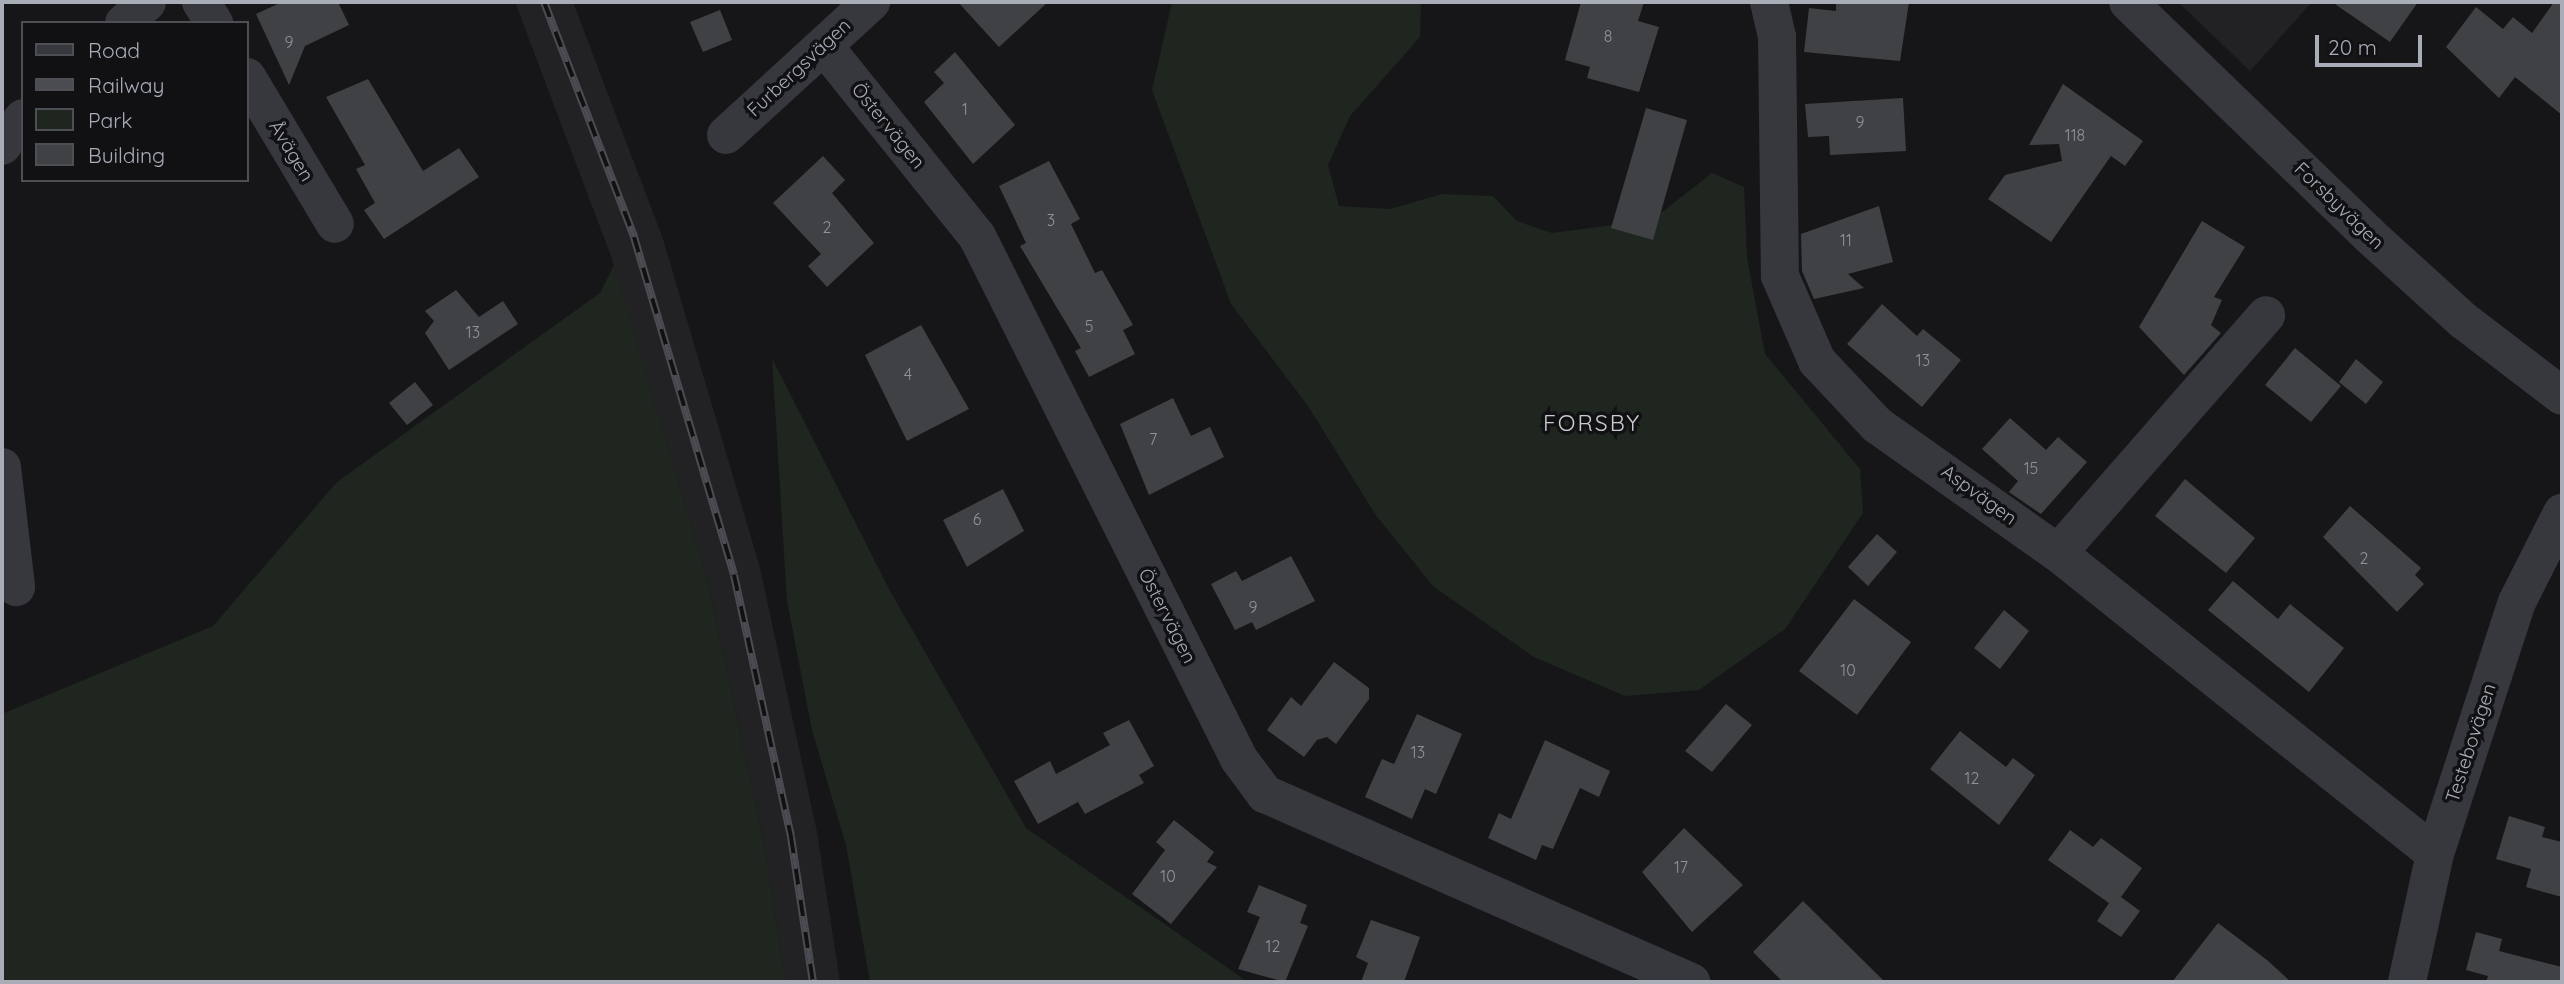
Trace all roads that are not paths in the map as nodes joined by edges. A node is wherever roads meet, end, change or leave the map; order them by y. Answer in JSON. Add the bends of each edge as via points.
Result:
{"nodes":[{"id":1,"x":147,"y":2,"type":"edge"},
{"id":2,"x":201,"y":2,"type":"edge"},
{"id":3,"x":871,"y":2,"type":"edge"},
{"id":4,"x":1769,"y":2,"type":"edge"},
{"id":5,"x":2128,"y":2,"type":"edge"},
{"id":6,"x":126,"y":21,"type":"edge"},
{"id":7,"x":213,"y":21,"type":"edge"},
{"id":8,"x":824,"y":46,"type":"junction"},
{"id":9,"x":248,"y":80,"type":"edge"},
{"id":10,"x":21,"y":121,"type":"edge"},
{"id":11,"x":726,"y":135,"type":"dead end"},
{"id":12,"x":2,"y":146,"type":"edge"},
{"id":13,"x":335,"y":224,"type":"dead end"},
{"id":14,"x":2266,"y":315,"type":"dead end"},
{"id":15,"x":2562,"y":396,"type":"edge"},
{"id":16,"x":2,"y":467,"type":"edge"},
{"id":17,"x":2562,"y":513,"type":"edge"},
{"id":18,"x":2058,"y":553,"type":"junction"},
{"id":19,"x":16,"y":587,"type":"dead end"},
{"id":20,"x":2435,"y":854,"type":"junction"},
{"id":21,"x":1691,"y":982,"type":"edge"},
{"id":22,"x":2407,"y":982,"type":"edge"}],
"edges":[{"from":1,"to":6,"type":"street"},
{"from":2,"to":7,"type":"street"},
{"from":3,"to":8,"type":"street","name":"Furbergsvägen"},
{"from":4,"to":18,"type":"street","name":"Aspvägen","via":[[1777,37],[1780,276],[1803,339],[1877,425]]},
{"from":5,"to":15,"type":"street","name":"Forsbyvägen","via":[[2378,244]]},
{"from":8,"to":11,"type":"street","name":"Furbergsvägen"},
{"from":8,"to":21,"type":"street","name":"Östervägen","via":[[977,236],[1239,759],[1265,794]]},
{"from":9,"to":13,"type":"street","name":"Åvägen"},
{"from":10,"to":12,"type":"street"},
{"from":14,"to":18,"type":"street"},
{"from":16,"to":19,"type":"street"},
{"from":17,"to":20,"type":"street","name":"Testebovägen","via":[[2517,602]]},
{"from":18,"to":20,"type":"street","name":"Aspvägen"},
{"from":20,"to":22,"type":"street","name":"Testebovägen"}]}
